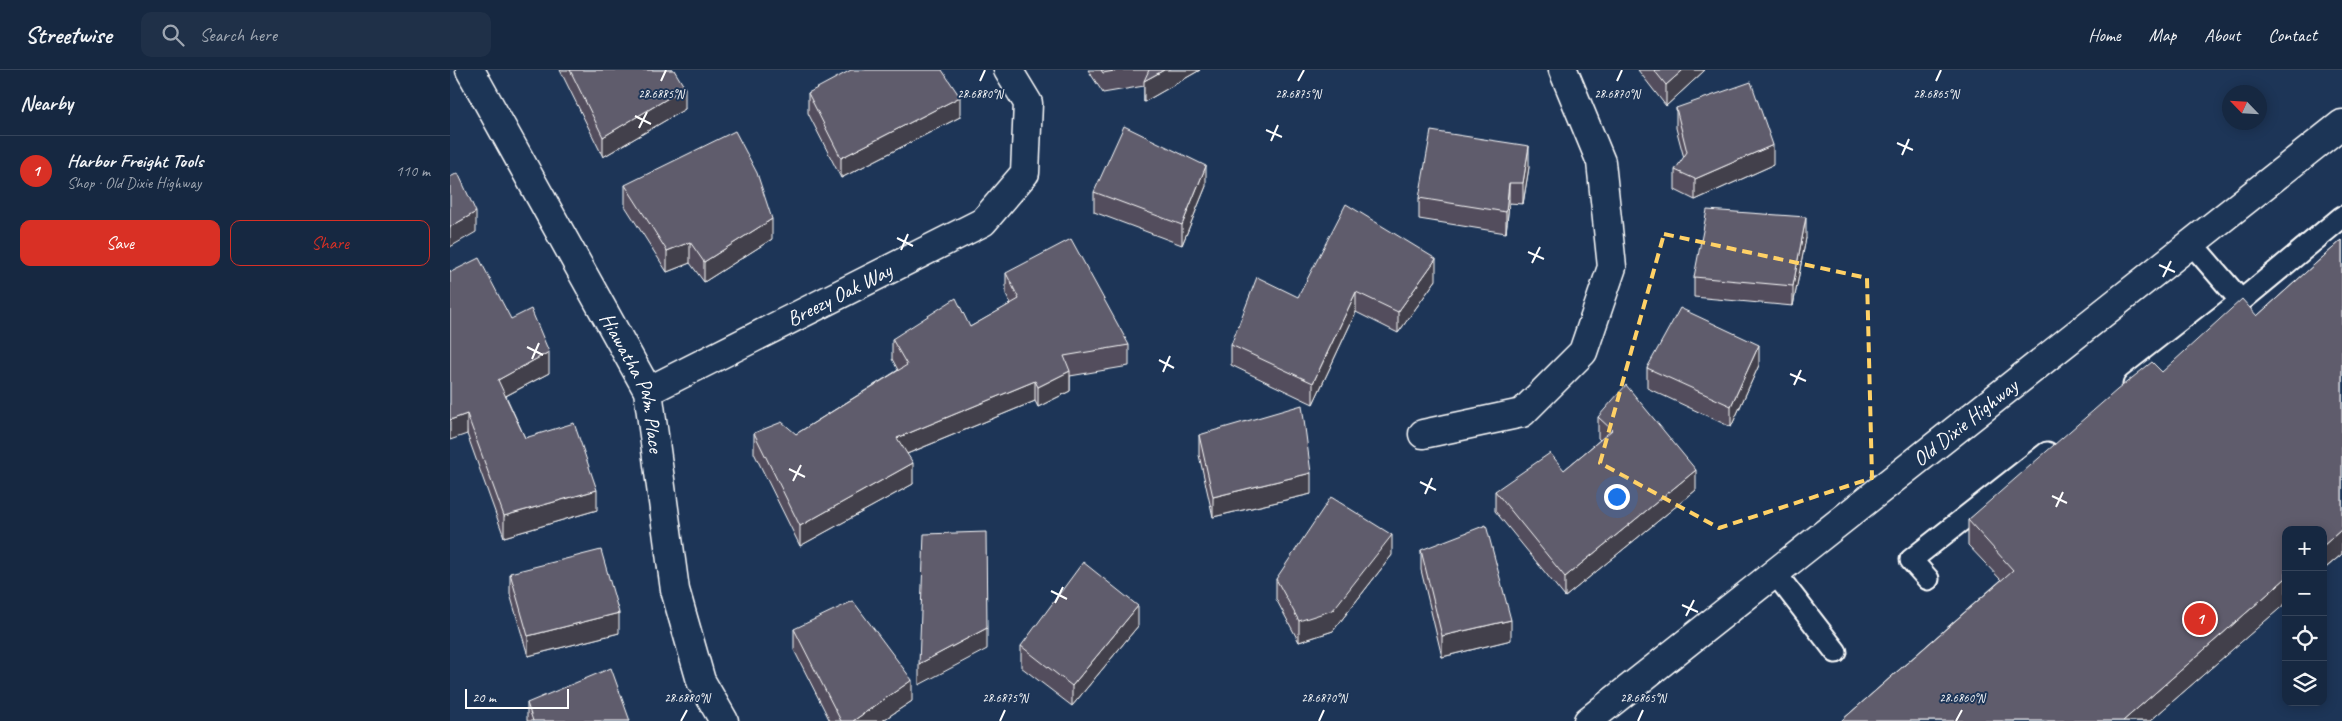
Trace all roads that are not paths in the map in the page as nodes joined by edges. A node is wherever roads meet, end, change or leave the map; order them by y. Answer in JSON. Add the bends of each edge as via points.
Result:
{"nodes":[{"id":1,"x":470,"y":70,"type":"edge"},
{"id":2,"x":1008,"y":70,"type":"edge"},
{"id":3,"x":1563,"y":70,"type":"edge"},
{"id":4,"x":2342,"y":124,"type":"edge"},
{"id":5,"x":2342,"y":217,"type":"edge"},
{"id":6,"x":2192,"y":244,"type":"junction"},
{"id":7,"x":2241,"y":301,"type":"junction"},
{"id":8,"x":648,"y":391,"type":"junction"},
{"id":9,"x":2118,"y":397,"type":"edge"},
{"id":10,"x":1423,"y":434,"type":"dead end"},
{"id":11,"x":2064,"y":440,"type":"edge"},
{"id":12,"x":1775,"y":572,"type":"junction"},
{"id":13,"x":1928,"y":578,"type":"dead end"},
{"id":14,"x":1836,"y":652,"type":"dead end"},
{"id":15,"x":724,"y":721,"type":"edge"},
{"id":16,"x":1588,"y":721,"type":"edge"}],
"edges":[{"from":1,"to":8,"type":"street","name":"Hiawatha Palm Place"},
{"from":2,"to":8,"type":"street","name":"Breezy Oak Way","via":[[1028,103],[1025,173],[983,222]]},
{"from":3,"to":10,"type":"street","via":[[1601,162],[1612,267],[1582,352],[1522,413]]},
{"from":4,"to":6,"type":"street","name":"Old Dixie Highway"},
{"from":5,"to":7,"type":"lane"},
{"from":6,"to":7,"type":"lane"},
{"from":6,"to":12,"type":"street","name":"Old Dixie Highway"},
{"from":7,"to":9,"type":"lane"},
{"from":8,"to":15,"type":"street","name":"Hiawatha Palm Place","via":[[675,590],[701,681]]},
{"from":11,"to":13,"type":"lane","via":[[1911,560]]},
{"from":12,"to":14,"type":"lane"},
{"from":12,"to":16,"type":"street","name":"Old Dixie Highway"}]}
